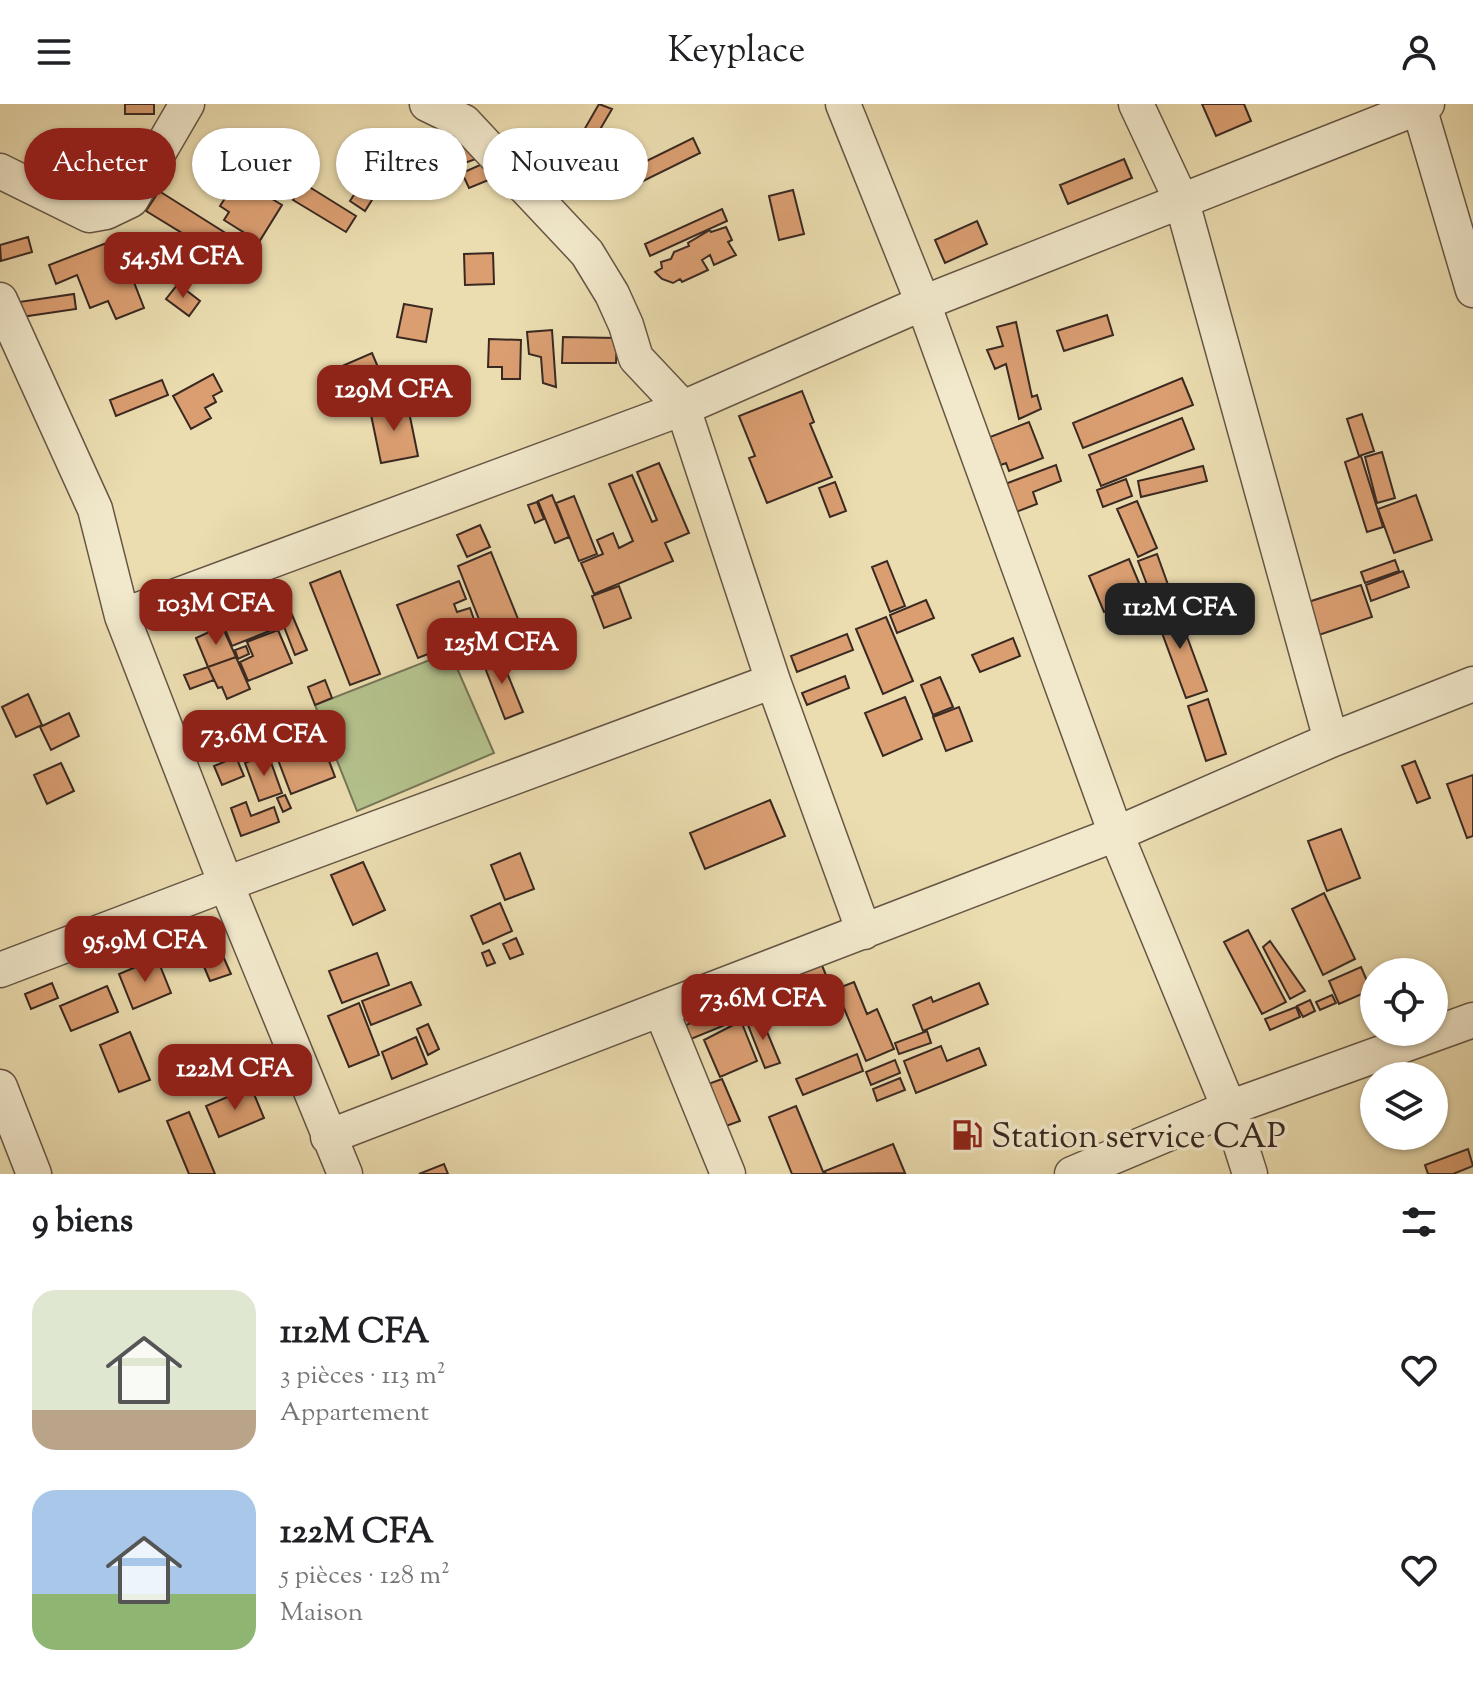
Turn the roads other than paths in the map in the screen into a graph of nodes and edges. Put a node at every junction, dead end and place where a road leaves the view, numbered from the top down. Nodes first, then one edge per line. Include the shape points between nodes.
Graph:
1 (187, 104) edge
2 (427, 104) edge
3 (843, 104) edge
4 (1136, 104) edge
5 (1423, 106) edge
6 (0, 171) edge
7 (1182, 202) junction
8 (1473, 290) edge
9 (0, 300) edge
10 (923, 303) junction
11 (683, 408) junction
12 (122, 616) junction
13 (773, 681) junction
14 (1473, 684) edge
15 (1331, 740) junction
16 (1116, 834) junction
17 (226, 884) junction
18 (864, 932) junction
19 (0, 970) edge
20 (661, 1010) junction
21 (1473, 1020) edge
22 (0, 1087) edge
23 (1229, 1108) junction
24 (328, 1137) junction
25 (34, 1174) edge
26 (345, 1174) edge
27 (728, 1174) edge
28 (1072, 1174) edge
29 (1250, 1174) edge

1 - 6 street via 131,200 106,212 89,215
2 - 11 street via 464,122 587,253 612,294 636,358
3 - 10 street
4 - 7 street
5 - 7 street
5 - 8 street
7 - 10 street
7 - 15 street
9 - 12 street via 95,509
10 - 11 street
10 - 16 street
11 - 12 street
11 - 13 street
12 - 17 street
13 - 17 street
13 - 18 street
14 - 15 street
15 - 16 street
16 - 18 street
16 - 23 street
17 - 19 street
17 - 24 street
18 - 20 street
20 - 24 street
20 - 27 street
21 - 23 street
22 - 25 street
23 - 28 street
23 - 29 street
24 - 26 street

